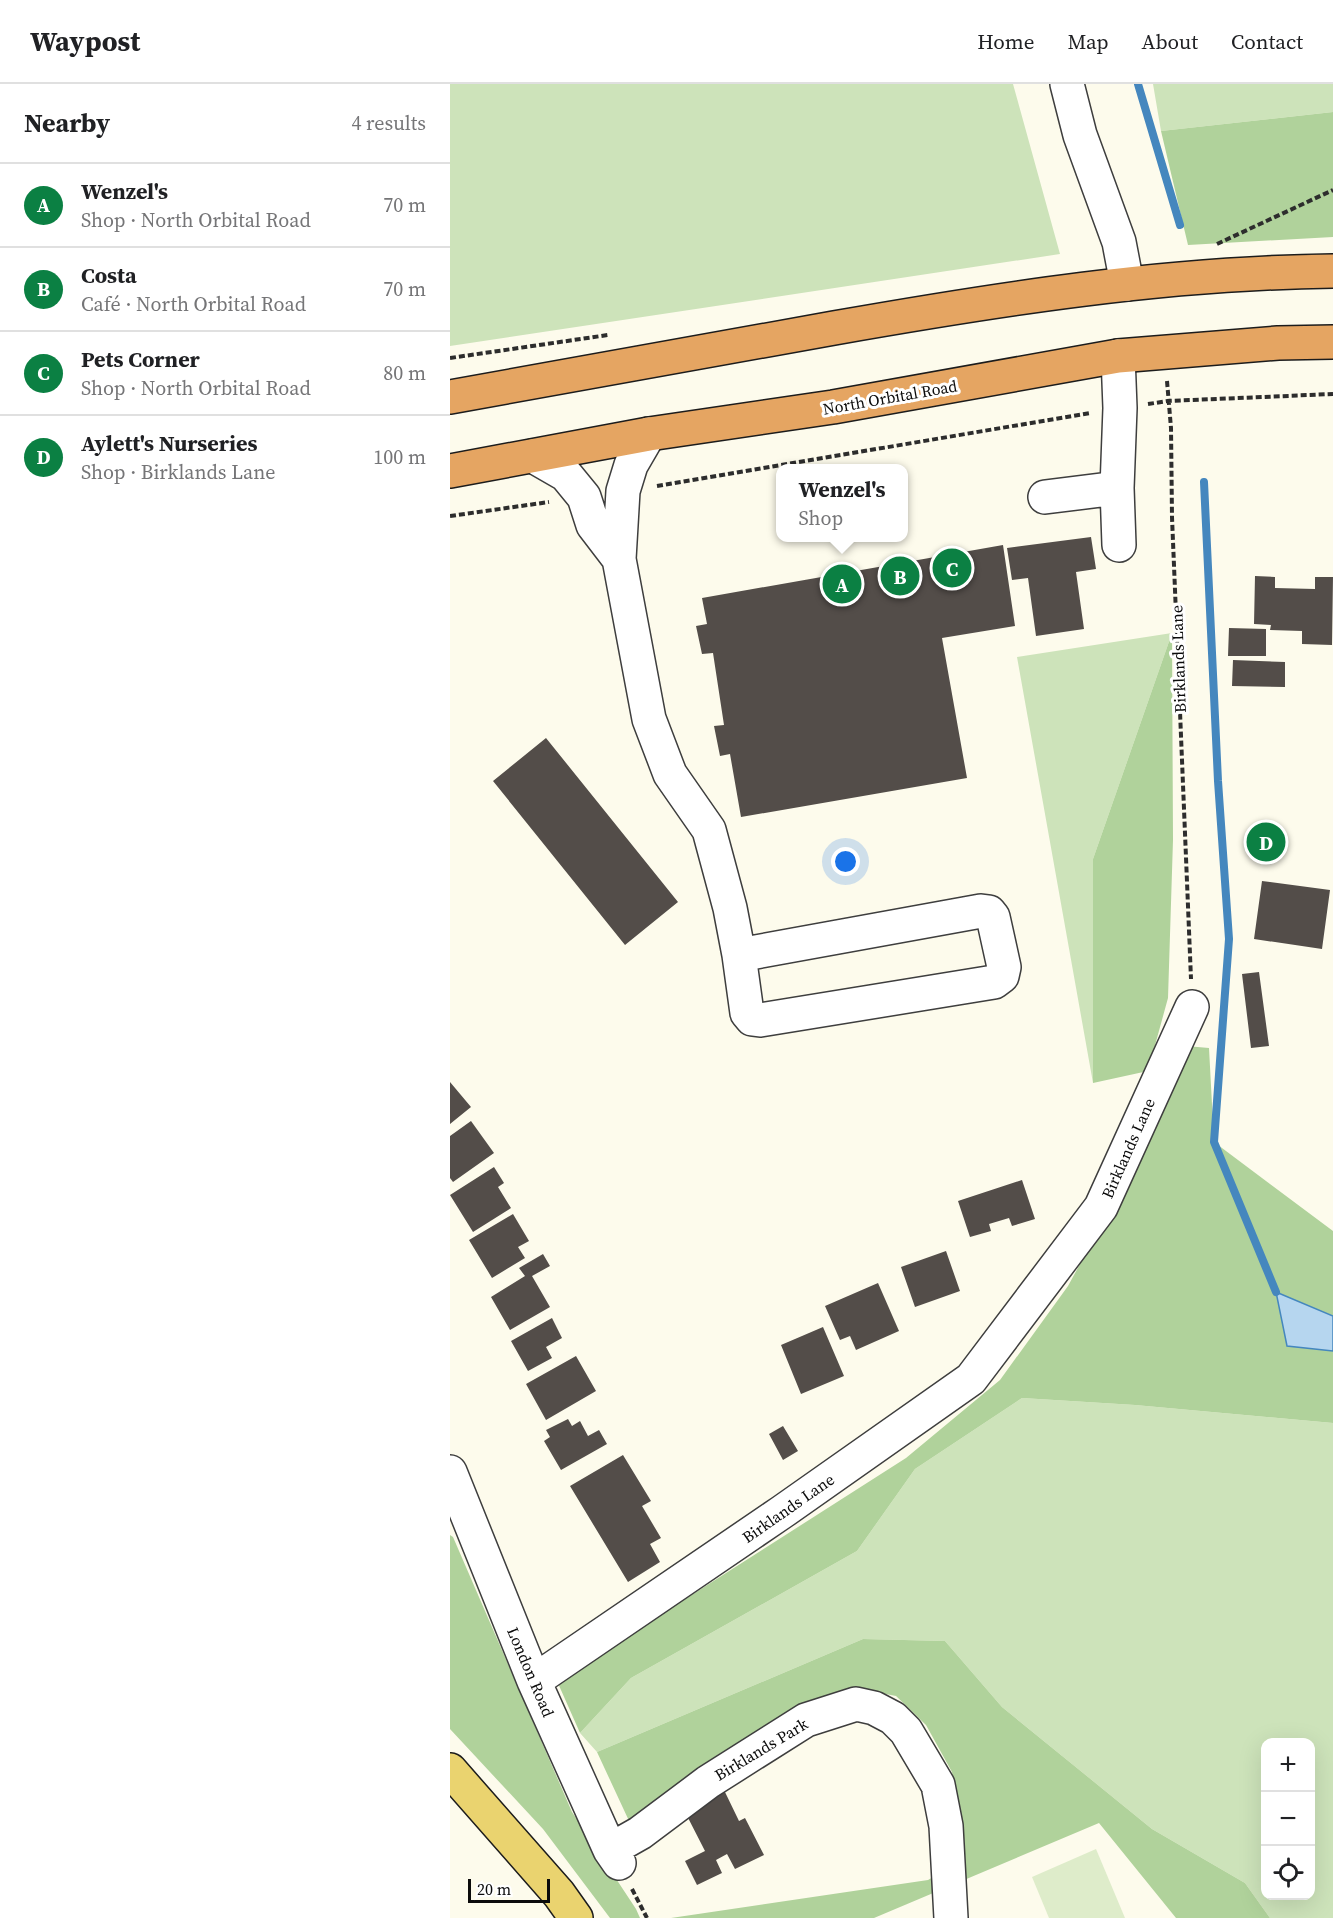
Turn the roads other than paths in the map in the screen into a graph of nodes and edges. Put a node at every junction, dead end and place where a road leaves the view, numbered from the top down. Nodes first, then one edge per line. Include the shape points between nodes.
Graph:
1 (1067, 84) edge
2 (1333, 271) edge
3 (1127, 284) junction
4 (1333, 342) edge
5 (1118, 356) junction
6 (450, 397) edge
7 (649, 434) junction
8 (533, 456) junction
9 (450, 471) edge
10 (1117, 488) junction
11 (1045, 497) dead end
12 (1119, 545) dead end
13 (619, 559) junction
14 (739, 955) junction
15 (1192, 1007) road end
16 (451, 1476) edge
17 (534, 1681) junction
18 (450, 1770) edge
19 (614, 1856) joint
20 (576, 1918) edge
21 (951, 1918) edge

1 - 3 street via 1080,135 1119,242
2 - 3 highway
3 - 6 highway via 978,303
4 - 5 highway, North Orbital Road
5 - 7 highway, North Orbital Road via 833,407
5 - 10 street
7 - 8 highway, North Orbital Road
7 - 13 street via 631,465 623,491
8 - 9 highway, North Orbital Road
8 - 13 street via 566,475 584,497 593,525
10 - 11 street
10 - 12 street
13 - 14 street via 649,719 670,774 709,830
14 - 14 street via 747,1013 760,1020 994,982 1002,976 1004,967 993,917 981,910
15 - 17 street, Birklands Lane via 1101,1207 971,1379
16 - 17 street, London Road
17 - 19 street, London Road
18 - 20 main road via 560,1894
19 - 21 street, Birklands Park via 708,1782 806,1720 855,1704 892,1718 906,1731 938,1785 946,1826

